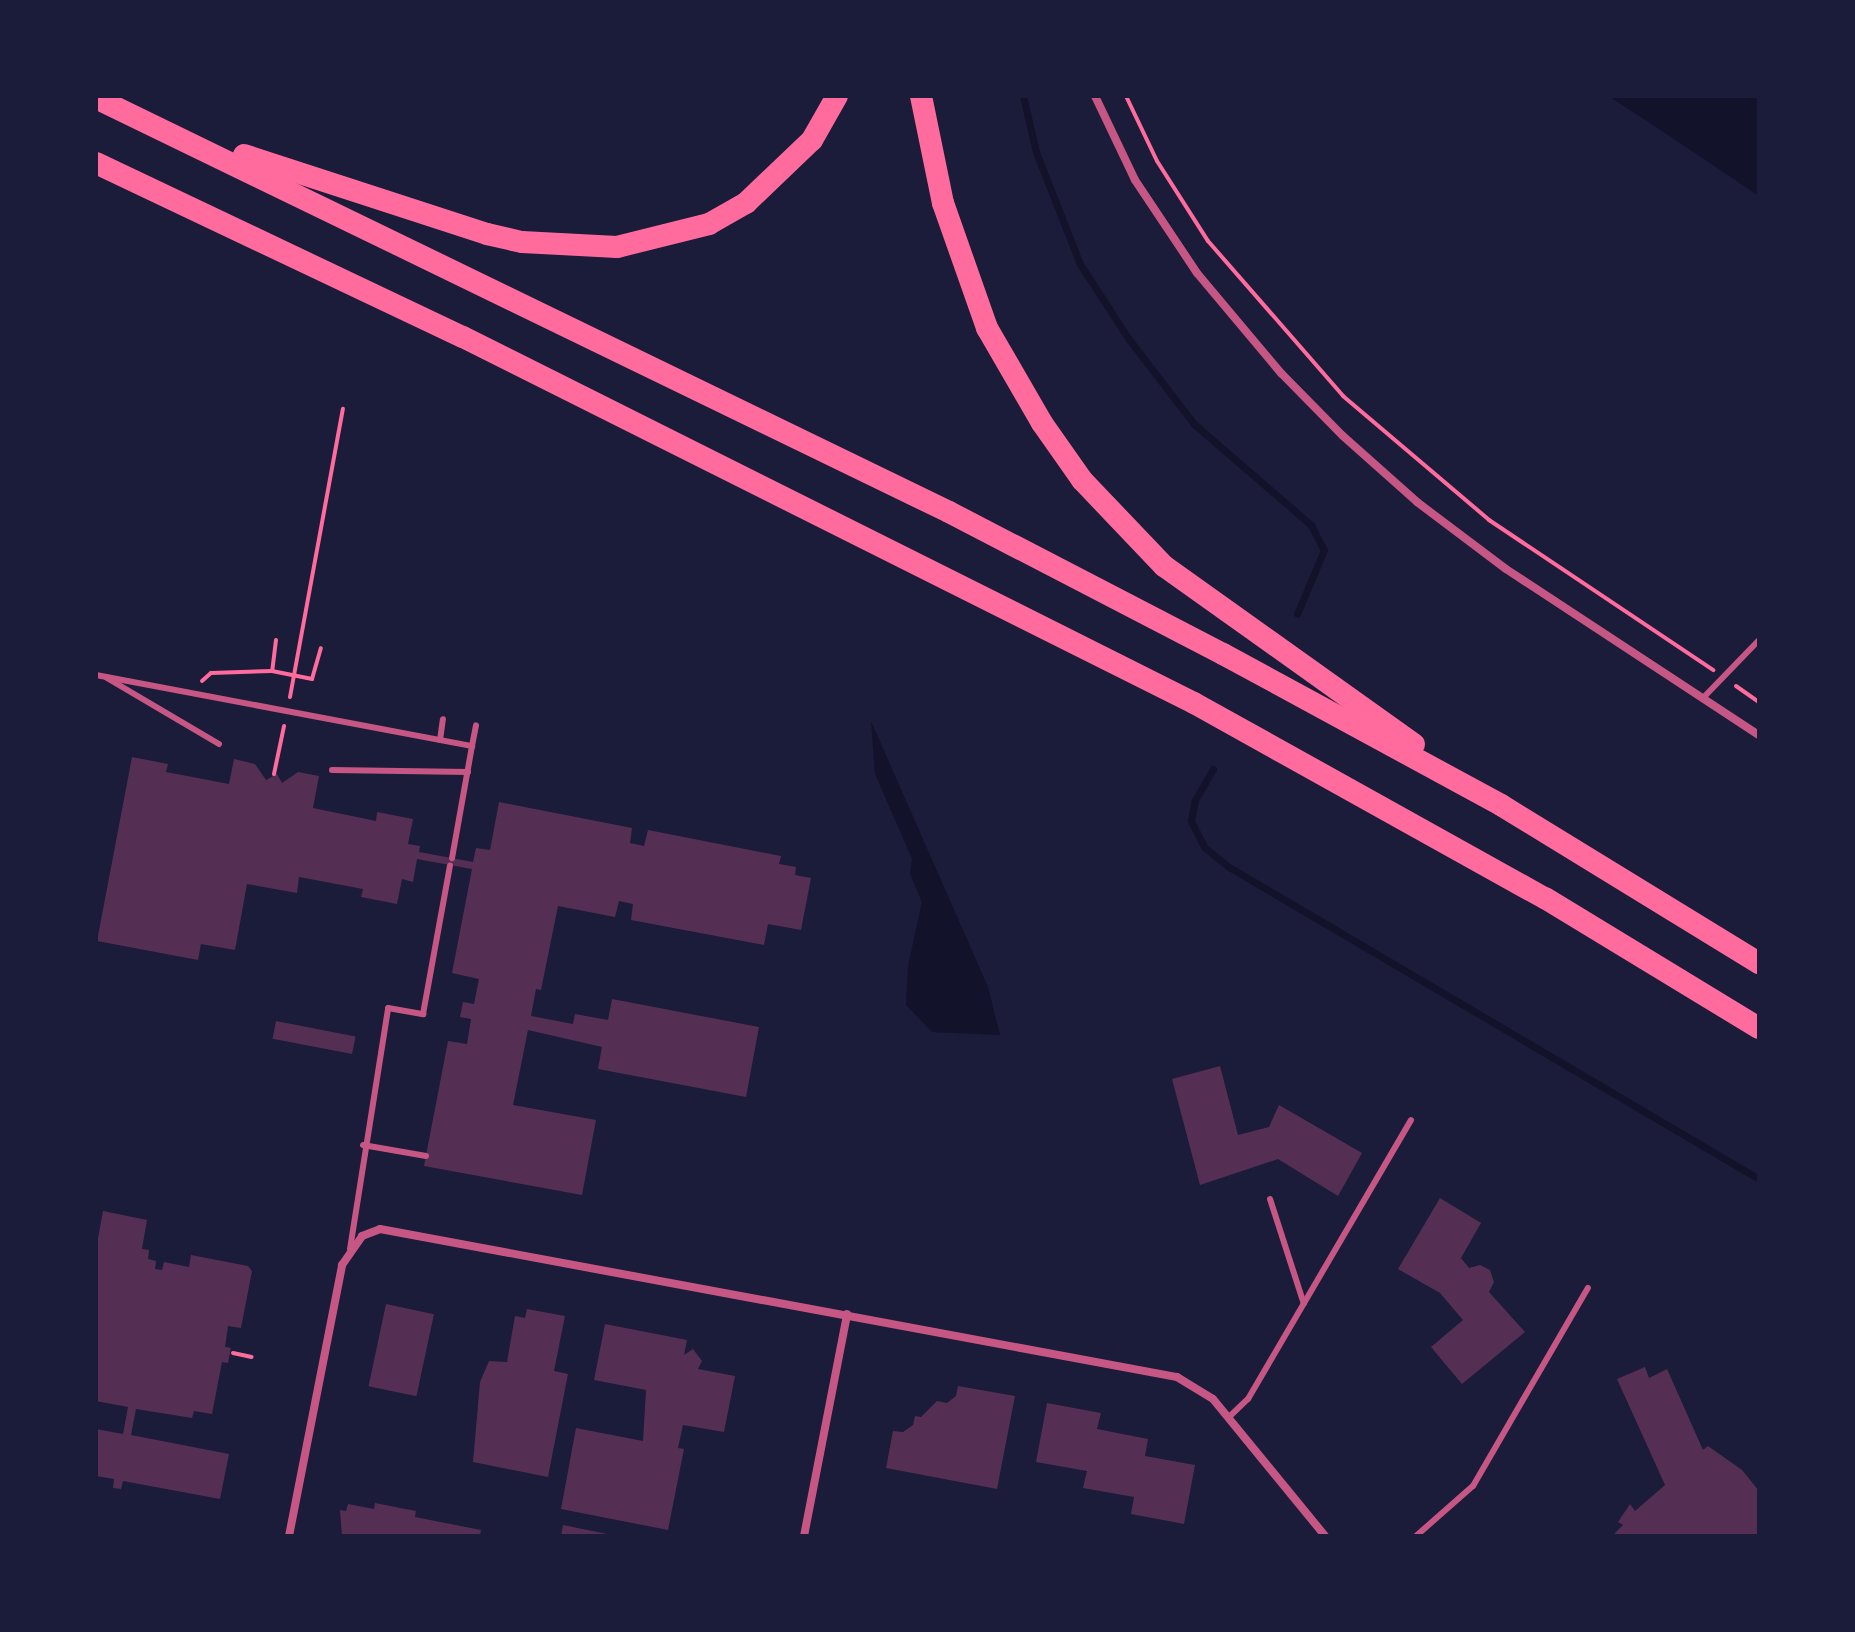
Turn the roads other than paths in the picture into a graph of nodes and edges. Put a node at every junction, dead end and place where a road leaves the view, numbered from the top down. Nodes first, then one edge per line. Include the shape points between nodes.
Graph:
1 (837, 96) edge
2 (921, 96) edge
3 (1095, 96) edge
4 (96, 98) edge
5 (164, 129) junction
6 (96, 163) edge
7 (1759, 640) edge
8 (100, 675) edge
9 (1703, 698) junction
10 (443, 719) dead end
11 (476, 725) dead end
12 (1759, 735) edge
13 (440, 740) junction
14 (219, 744) dead end
15 (472, 746) junction
16 (332, 770) dead end
17 (468, 772) junction
18 (1501, 805) junction
19 (1759, 963) edge
20 (1759, 1028) edge
21 (1411, 1120) dead end
22 (363, 1145) junction
23 (426, 1156) dead end
24 (1270, 1199) dead end
25 (350, 1249) junction
26 (1588, 1288) dead end
27 (1304, 1304) junction
28 (847, 1314) junction
29 (1228, 1418) junction
30 (289, 1536) edge
31 (804, 1536) edge
32 (1325, 1536) edge
33 (1416, 1536) edge

1 - 5 highway via 812,140 746,203 686,232 617,247 547,245 487,234
2 - 18 highway via 943,203 987,328 1082,480 1164,566
3 - 9 street via 1135,180 1197,273 1281,373 1343,436 1473,545
4 - 5 highway
5 - 18 highway via 949,512
6 - 20 highway via 463,337 1194,703 1545,898
7 - 9 lane
8 - 13 lane
8 - 14 lane
9 - 12 street
10 - 13 lane
11 - 15 lane
13 - 15 lane
15 - 17 lane
16 - 17 lane
17 - 22 lane via 423,1014 388,1008
18 - 19 highway
21 - 27 lane
22 - 23 lane
22 - 25 lane
24 - 27 lane
25 - 28 street via 380,1229 399,1229
25 - 30 street via 342,1265
26 - 33 lane via 1473,1486
27 - 29 lane via 1248,1399
28 - 29 street via 1177,1377 1195,1384
28 - 31 street
29 - 32 street

